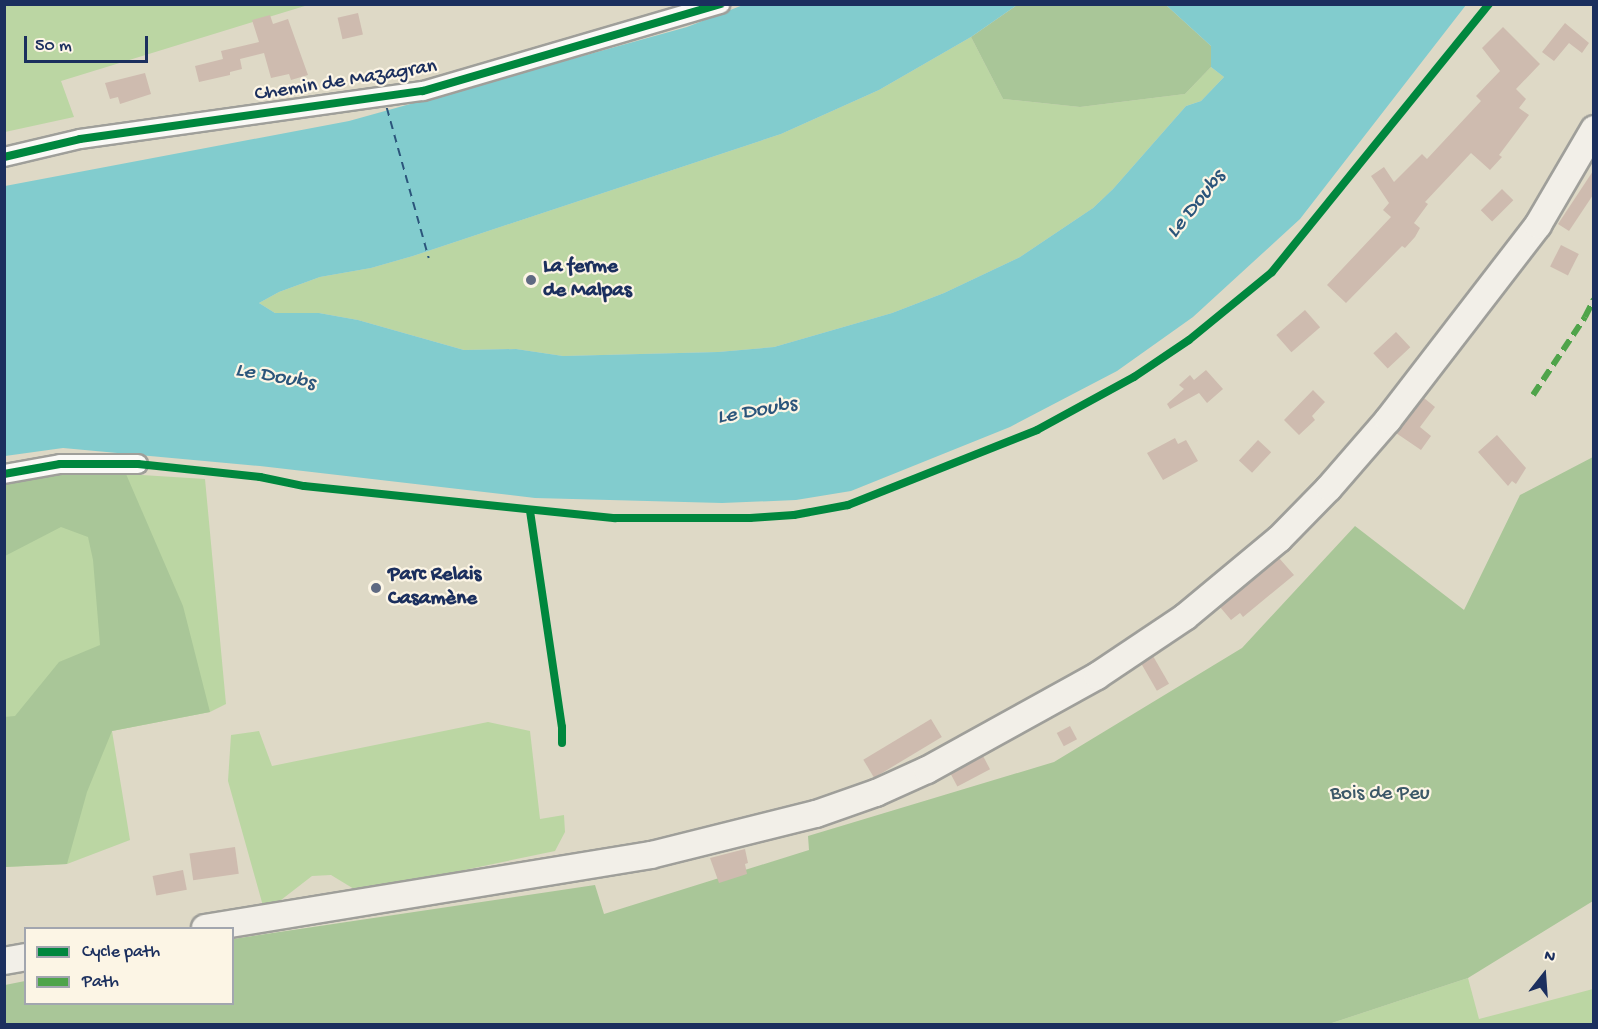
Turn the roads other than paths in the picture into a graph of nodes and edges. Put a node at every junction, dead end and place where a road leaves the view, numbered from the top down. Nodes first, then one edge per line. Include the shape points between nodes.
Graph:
1 (721, 4) edge
2 (1593, 129) edge
3 (4, 157) edge
4 (138, 464) dead end
5 (4, 474) edge
6 (209, 927) edge
7 (24, 957) edge
8 (4, 961) edge

1 - 3 street, Chemin de Mazagran via 423,91 80,139
2 - 6 main road via 1538,225 1388,420 1329,488 1279,539 1185,617 1097,676 927,770 816,814 651,855 297,907
4 - 5 street via 60,464
7 - 8 main road

